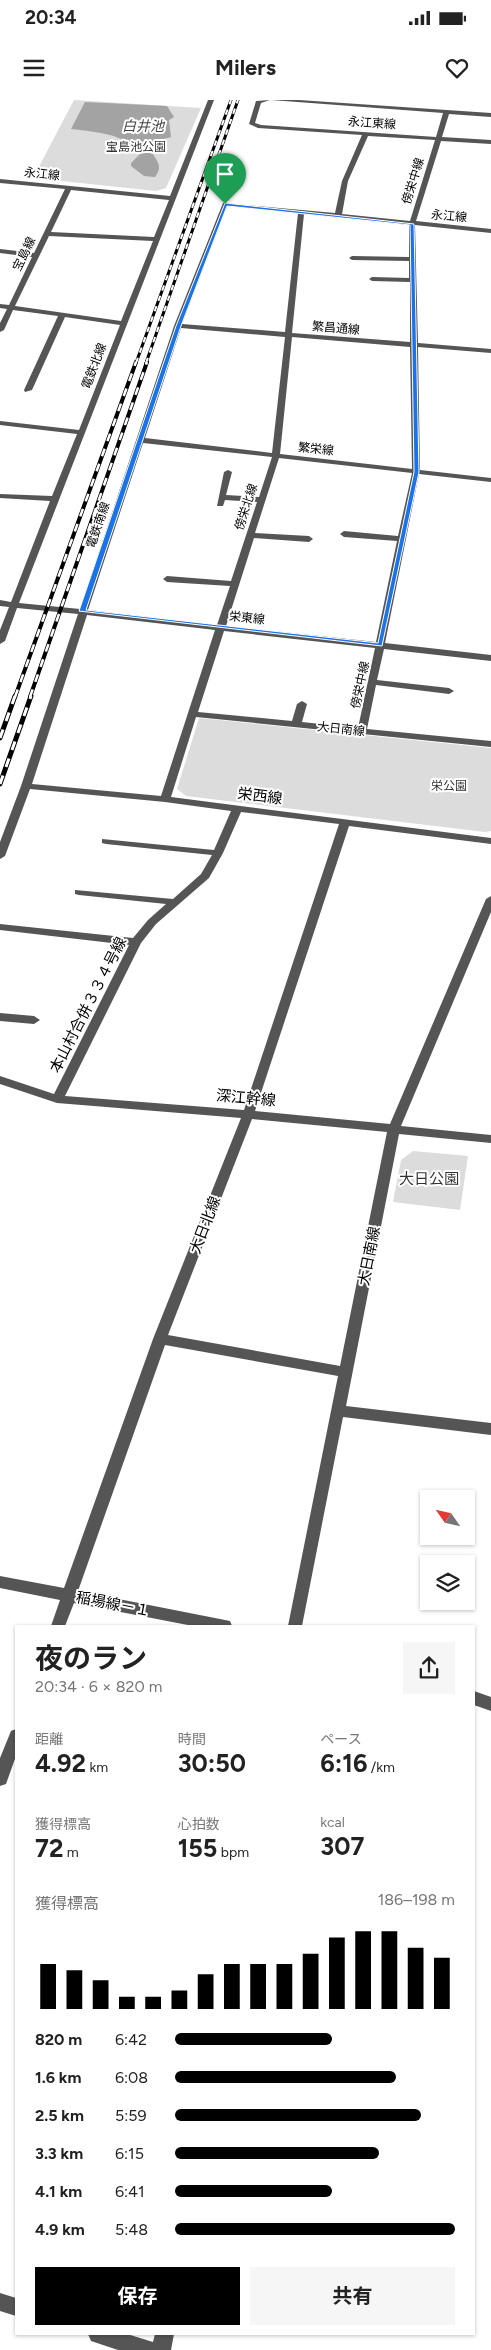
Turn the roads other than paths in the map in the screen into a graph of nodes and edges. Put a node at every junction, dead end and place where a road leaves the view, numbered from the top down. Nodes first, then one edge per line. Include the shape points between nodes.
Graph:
1 (211, 100) edge
2 (267, 100) edge
3 (274, 100) edge
4 (446, 113) junction
5 (491, 115) edge
6 (366, 134) junction
7 (438, 139) junction
8 (491, 142) edge
9 (0, 180) edge
10 (69, 188) junction
11 (171, 198) junction
12 (225, 204) joint
13 (301, 212) junction
14 (338, 216) junction
15 (412, 224) junction
16 (491, 231) edge
17 (46, 234) junction
18 (157, 239) junction
19 (0, 251) edge
20 (35, 255) junction
21 (352, 258) dead end
22 (413, 259) junction
23 (372, 279) dead end
24 (414, 280) junction
25 (0, 306) edge
26 (10, 307) junction
27 (63, 314) junction
28 (123, 323) junction
29 (178, 326) junction
30 (0, 330) edge
31 (287, 335) junction
32 (414, 345) junction
33 (491, 351) edge
34 (28, 390) dead end
35 (0, 423) edge
36 (80, 432) junction
37 (140, 440) junction
38 (276, 456) junction
39 (228, 472) dead end
40 (416, 472) junction
41 (491, 480) edge
42 (0, 496) edge
43 (56, 499) junction
44 (262, 500) junction
45 (344, 534) dead end
46 (250, 535) junction
47 (402, 538) junction
48 (309, 540) dead end
49 (167, 579) dead end
50 (234, 584) junction
51 (0, 602) edge
52 (13, 604) junction
53 (82, 611) junction
54 (220, 628) junction
55 (0, 641) edge
56 (380, 645) junction
57 (491, 658) edge
58 (372, 682) junction
59 (449, 691) dead end
60 (302, 704) dead end
61 (191, 714) junction
62 (296, 725) junction
63 (362, 731) junction
64 (491, 744) edge
65 (26, 786) junction
66 (165, 799) junction
67 (237, 809) junction
68 (345, 822) junction
69 (106, 841) dead end
70 (491, 841) edge
71 (218, 853) junction
72 (0, 856) edge
73 (79, 892) dead end
74 (491, 899) edge
75 (174, 902) junction
76 (0, 927) edge
77 (136, 942) junction
78 (0, 1017) edge
79 (34, 1020) dead end
80 (0, 1080) edge
81 (57, 1100) junction
82 (248, 1114) junction
83 (394, 1129) junction
84 (491, 1139) edge
85 (160, 1339) junction
86 (345, 1372) junction
87 (340, 1411) junction
88 (491, 1429) edge
89 (0, 1582) edge
90 (70, 1596) junction
91 (58, 1625) edge
92 (220, 1625) edge
93 (295, 1625) edge
94 (475, 1698) edge
95 (491, 1704) edge
96 (15, 1739) edge
97 (0, 1779) edge
98 (0, 2302) edge
99 (15, 2307) edge
100 (101, 2335) edge
101 (164, 2335) edge
102 (148, 2350) edge
103 (161, 2350) edge

1 - 11 street, 電鉄北線
2 - 6 street, 永江東線 via 258,102 252,124
3 - 4 street
4 - 5 street
4 - 7 street, 傍栄中線
6 - 7 street, 永江東線
6 - 14 street via 345,181
7 - 8 street, 永江東線
7 - 15 street, 傍栄中線
9 - 10 street, 永江線
10 - 11 street, 永江線
10 - 17 street, 宝島線
11 - 18 street, 電鉄北線
12 - 13 street, 永江線
12 - 29 street, 電鉄南線
13 - 14 street, 永江線
13 - 31 street, 傍栄北線
14 - 15 street, 永江線
15 - 16 street, 永江線
15 - 22 street, 傍栄中線
17 - 18 street
17 - 20 street, 宝島線
18 - 28 street, 電鉄北線
19 - 20 street
20 - 26 street, 宝島線
21 - 22 street
22 - 24 street, 傍栄中線
23 - 24 street
24 - 32 street, 傍栄中線
25 - 26 street
26 - 27 street
26 - 30 street, 宝島線
27 - 28 street
27 - 34 street
28 - 36 street, 電鉄北線
29 - 31 street, 繁昌通線
29 - 37 street, 電鉄南線
31 - 32 street, 繁昌通線
31 - 38 street, 傍栄北線
32 - 33 street, 繁昌通線
32 - 40 street, 傍栄中線
35 - 36 street
36 - 43 street, 電鉄北線
37 - 38 street, 繁栄線
37 - 53 street, 電鉄南線
38 - 40 street, 繁栄線
38 - 44 street, 傍栄北線
39 - 44 street via 221,500
40 - 41 street, 繁栄線
40 - 47 street, 傍栄中線
42 - 43 street
43 - 52 street, 電鉄北線
44 - 46 street, 傍栄北線
45 - 47 street
46 - 48 street
46 - 50 street, 傍栄北線
47 - 56 street, 傍栄中線
49 - 50 street
50 - 54 street, 傍栄北線
51 - 52 street, 栄東線
52 - 53 street, 栄東線
52 - 55 street, 電鉄北線
53 - 54 street, 栄東線
53 - 65 street, 電鉄南線
54 - 56 street, 栄東線
54 - 61 street, 傍栄北線
56 - 57 street, 栄東線
56 - 58 street, 傍栄中線
58 - 59 street
58 - 63 street, 傍栄中線
60 - 62 street
61 - 62 street, 大日南線
61 - 66 street, 傍栄北線
62 - 63 street, 大日南線
63 - 64 street, 大日南線
65 - 66 street, 栄西線
65 - 72 street, 電鉄南線
66 - 67 street, 栄西線
67 - 68 street, 栄西線
67 - 71 street, 本山村合併３３４号線
68 - 70 street, 栄西線
68 - 82 street, 大日北線
69 - 71 street
71 - 75 street, 本山村合併３３４号線 via 205,876
73 - 75 street
74 - 83 street, 大日南線
75 - 77 street, 本山村合併３３４号線
76 - 77 street
77 - 81 street, 本山村合併３３４号線
78 - 79 street
80 - 81 street, 深江幹線
81 - 82 street, 深江幹線
82 - 83 street, 深江幹線
82 - 85 street, 大日北線
83 - 84 street, 深江幹線
83 - 86 street, 大日南線
85 - 86 street
85 - 90 street, 大日北線
86 - 87 street, 大日南線
87 - 88 street
87 - 93 street, 大日南線
89 - 90 street, 稲場線－１
90 - 91 street, 大日北線
90 - 92 street, 稲場線－１
94 - 95 street
96 - 97 street
98 - 99 street
100 - 102 street
101 - 103 street

